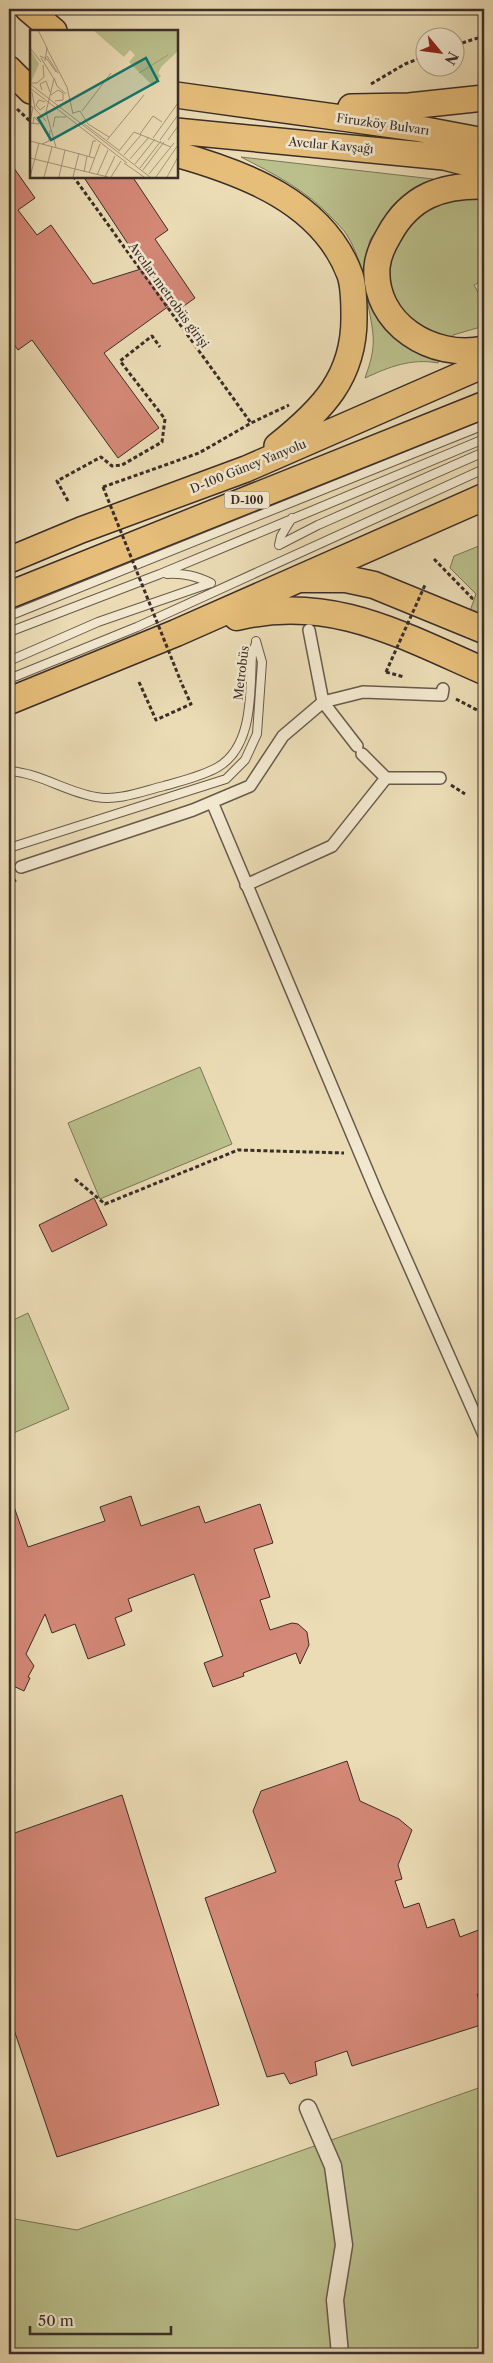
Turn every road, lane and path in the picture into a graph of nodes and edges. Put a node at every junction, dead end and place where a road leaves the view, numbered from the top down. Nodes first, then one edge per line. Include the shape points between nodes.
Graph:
1 (28, 9) edge
2 (53, 30) edge
3 (484, 36) edge
4 (466, 42) edge
5 (416, 61) edge
6 (9, 69) edge
7 (30, 80) edge
8 (178, 94) edge
9 (484, 98) edge
10 (23, 99) edge
11 (346, 106) junction
12 (282, 110) junction
13 (30, 119) edge
14 (178, 131) edge
15 (484, 141) edge
16 (178, 155) edge
17 (484, 167) edge
18 (75, 178) edge
19 (484, 186) edge
20 (160, 347) dead end
21 (484, 349) edge
22 (484, 365) edge
23 (296, 402) dead end
24 (484, 405) edge
25 (251, 423) junction
26 (484, 425) edge
27 (484, 439) edge
28 (484, 452) edge
29 (246, 469) junction
30 (484, 469) edge
31 (484, 497) edge
32 (68, 500) dead end
33 (292, 518) junction
34 (434, 559) dead end
35 (9, 560) edge
36 (160, 574) junction
37 (296, 579) junction
38 (425, 585) dead end
39 (9, 594) edge
40 (470, 603) dead end
41 (9, 616) edge
42 (309, 630) dead end
43 (484, 630) edge
44 (9, 632) edge
45 (176, 633) junction
46 (9, 661) edge
47 (484, 671) edge
48 (386, 672) dead end
49 (9, 679) edge
50 (139, 682) dead end
51 (443, 688) joint
52 (9, 701) edge
53 (323, 702) junction
54 (478, 710) dead end
55 (9, 771) edge
56 (386, 778) junction
57 (440, 778) dead end
58 (14, 802) dead end
59 (212, 802) junction
60 (9, 804) edge
61 (9, 848) edge
62 (21, 867) dead end
63 (246, 885) junction
64 (360, 1153) junction
65 (75, 1179) dead end
66 (484, 1435) edge
67 (308, 2108) dead end
68 (340, 2354) edge

1 - 2 main road
3 - 4 path
5 - 11 path via 375,81
6 - 7 main road
6 - 10 main road
8 - 12 main road
9 - 11 main road via 409,106
10 - 13 path
11 - 12 main road
12 - 15 main road, Firuzköy Bulvarı
14 - 17 main road, Avcılar Kavşağı via 444,157
16 - 29 main road via 246,177 293,204 324,231 350,276 354,327 352,352 343,375 318,410
18 - 25 path, Avcılar metrobüs girişi
19 - 21 main road via 463,186 436,192 407,208 392,228 377,267 385,306 394,321 411,336 458,353
20 - 32 path via 152,336 120,361 165,419 162,442 122,465 112,466 101,458 57,481
22 - 29 main road, D-100 Güney Yanyolu
23 - 25 path
24 - 39 highway, D-100
25 - 50 path, bridge via 199,452 103,487 190,704 156,720
26 - 41 lane
27 - 33 lane
28 - 33 lane via 279,545
29 - 35 main road, D-100 Güney Yanyolu
30 - 49 lane via 137,628
31 - 37 highway
33 - 36 lane
34 - 40 path via 472,598
36 - 44 lane
36 - 46 lane via 182,573 211,583 98,622
37 - 43 highway via 346,579 374,585
37 - 45 highway
38 - 48 path, bridge
42 - 53 street
45 - 47 highway via 274,610 328,612 370,623
45 - 52 highway
51 - 53 street via 442,695 363,692
51 - 54 path
53 - 56 street via 359,750
53 - 59 street via 283,736 250,786
55 - 61 lane, Metrobüs via 25,772 97,797 124,797 218,767 234,754 244,731 256,641 262,662 257,734 246,760 226,779
56 - 57 street
56 - 63 street via 332,846
58 - 60 path
59 - 62 street
59 - 63 street
63 - 64 street
64 - 65 path via 238,1150 105,1204
64 - 66 street
67 - 68 street via 333,2166 344,2244 335,2300

